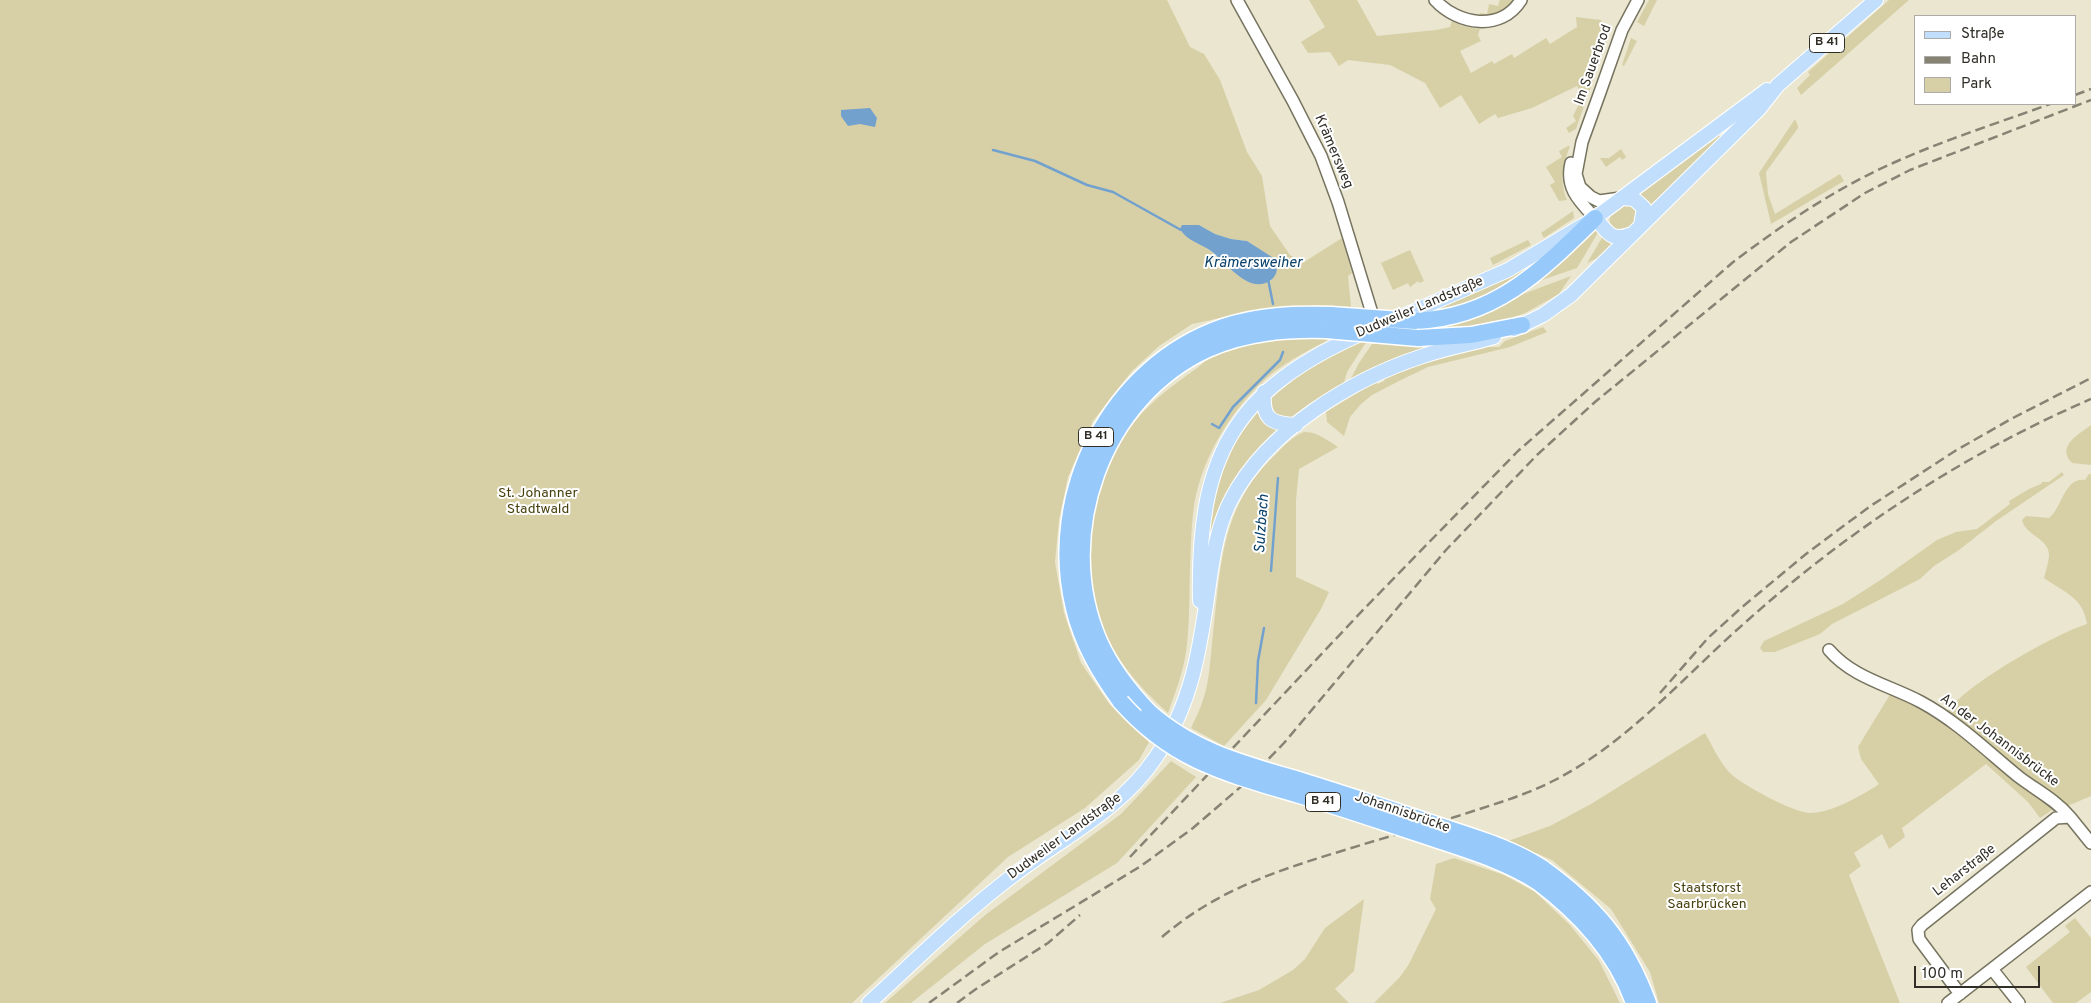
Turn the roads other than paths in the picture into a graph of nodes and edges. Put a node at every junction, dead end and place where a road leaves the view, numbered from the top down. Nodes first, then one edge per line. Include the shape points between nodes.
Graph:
1 (1237, 0) edge
2 (1435, 0) edge
3 (1521, 0) edge
4 (1638, 0) edge
5 (1876, 0) edge
6 (1778, 84) junction
7 (1582, 142) junction
8 (1622, 198) junction
9 (1595, 218) junction
10 (1636, 230) junction
11 (1329, 322) junction
12 (1522, 325) junction
13 (1376, 327) junction
14 (1264, 392) junction
15 (1296, 424) junction
16 (1202, 622) junction
17 (1829, 650) dead end
18 (2070, 817) junction
19 (2091, 843) edge
20 (1540, 876) junction
21 (2091, 892) edge
22 (1992, 969) junction
23 (1960, 994) junction
24 (869, 1003) edge
25 (1634, 1003) edge
26 (1648, 1003) edge
27 (1948, 1003) edge
28 (2019, 1003) edge

1 - 13 street, Krämersweg via 1321,156
2 - 3 street via 1457,16 1483,22 1511,12
4 - 7 street, Im Sauerbrod via 1622,30
5 - 6 main road, Dudweiler Landstraße / B 41
6 - 8 main road, Dudweiler Landstraße / B 41
6 - 10 main road, Dudweiler Landstraße / B 41 via 1759,109
7 - 8 street, Im Sauerbrod via 1576,174 1580,187 1600,201
7 - 9 street, Im Sauerbrod via 1575,152 1569,178 1576,196
8 - 9 main road, Dudweiler Landstraße
8 - 10 main road via 1634,198 1644,208
9 - 10 main road via 1615,238
9 - 11 highway, B 41, bridge via 1531,278 1488,304 1440,319
9 - 13 main road, Dudweiler Landstraße via 1508,270
10 - 12 main road, Dudweiler Landstraße via 1571,295
11 - 12 highway, B 41, bridge via 1418,338 1471,335
11 - 20 highway, Johannisbrücke / B 41, bridge via 1236,339 1208,349 1187,360 1149,390 1119,425 1092,485 1084,522 1083,580 1099,640 1128,688 1156,717 1192,743 1218,755 1476,838 1506,850
11 - 20 highway, Johannisbrücke / B 41, bridge via 1283,314 1221,328 1158,363 1119,401 1083,465 1068,522 1067,567 1082,632 1101,673 1121,702 1186,755 1212,768 1330,804
12 - 15 main road, Dudweiler Landstraße via 1503,335 1425,355 1384,371 1334,397
13 - 14 main road, Dudweiler Landstraße via 1285,374
14 - 15 main road via 1263,405 1267,417 1277,423
14 - 16 main road, Dudweiler Landstraße via 1236,426 1210,485 1201,546
15 - 16 main road, Dudweiler Landstraße via 1262,456 1232,498 1219,530 1208,604
16 - 24 main road, Dudweiler Landstraße via 1194,676 1180,716 1142,776 1111,807 1009,878
17 - 18 street, An der Johannisbrücke via 1850,670 1938,712 2061,806
18 - 19 street
18 - 23 street, Leharstraße via 2056,818 1918,930 1918,939
20 - 25 highway, B 41 via 1596,936 1613,959
20 - 26 highway, B 41 via 1588,905 1607,926 1625,952
21 - 22 street
22 - 23 street
22 - 28 street
23 - 27 street

